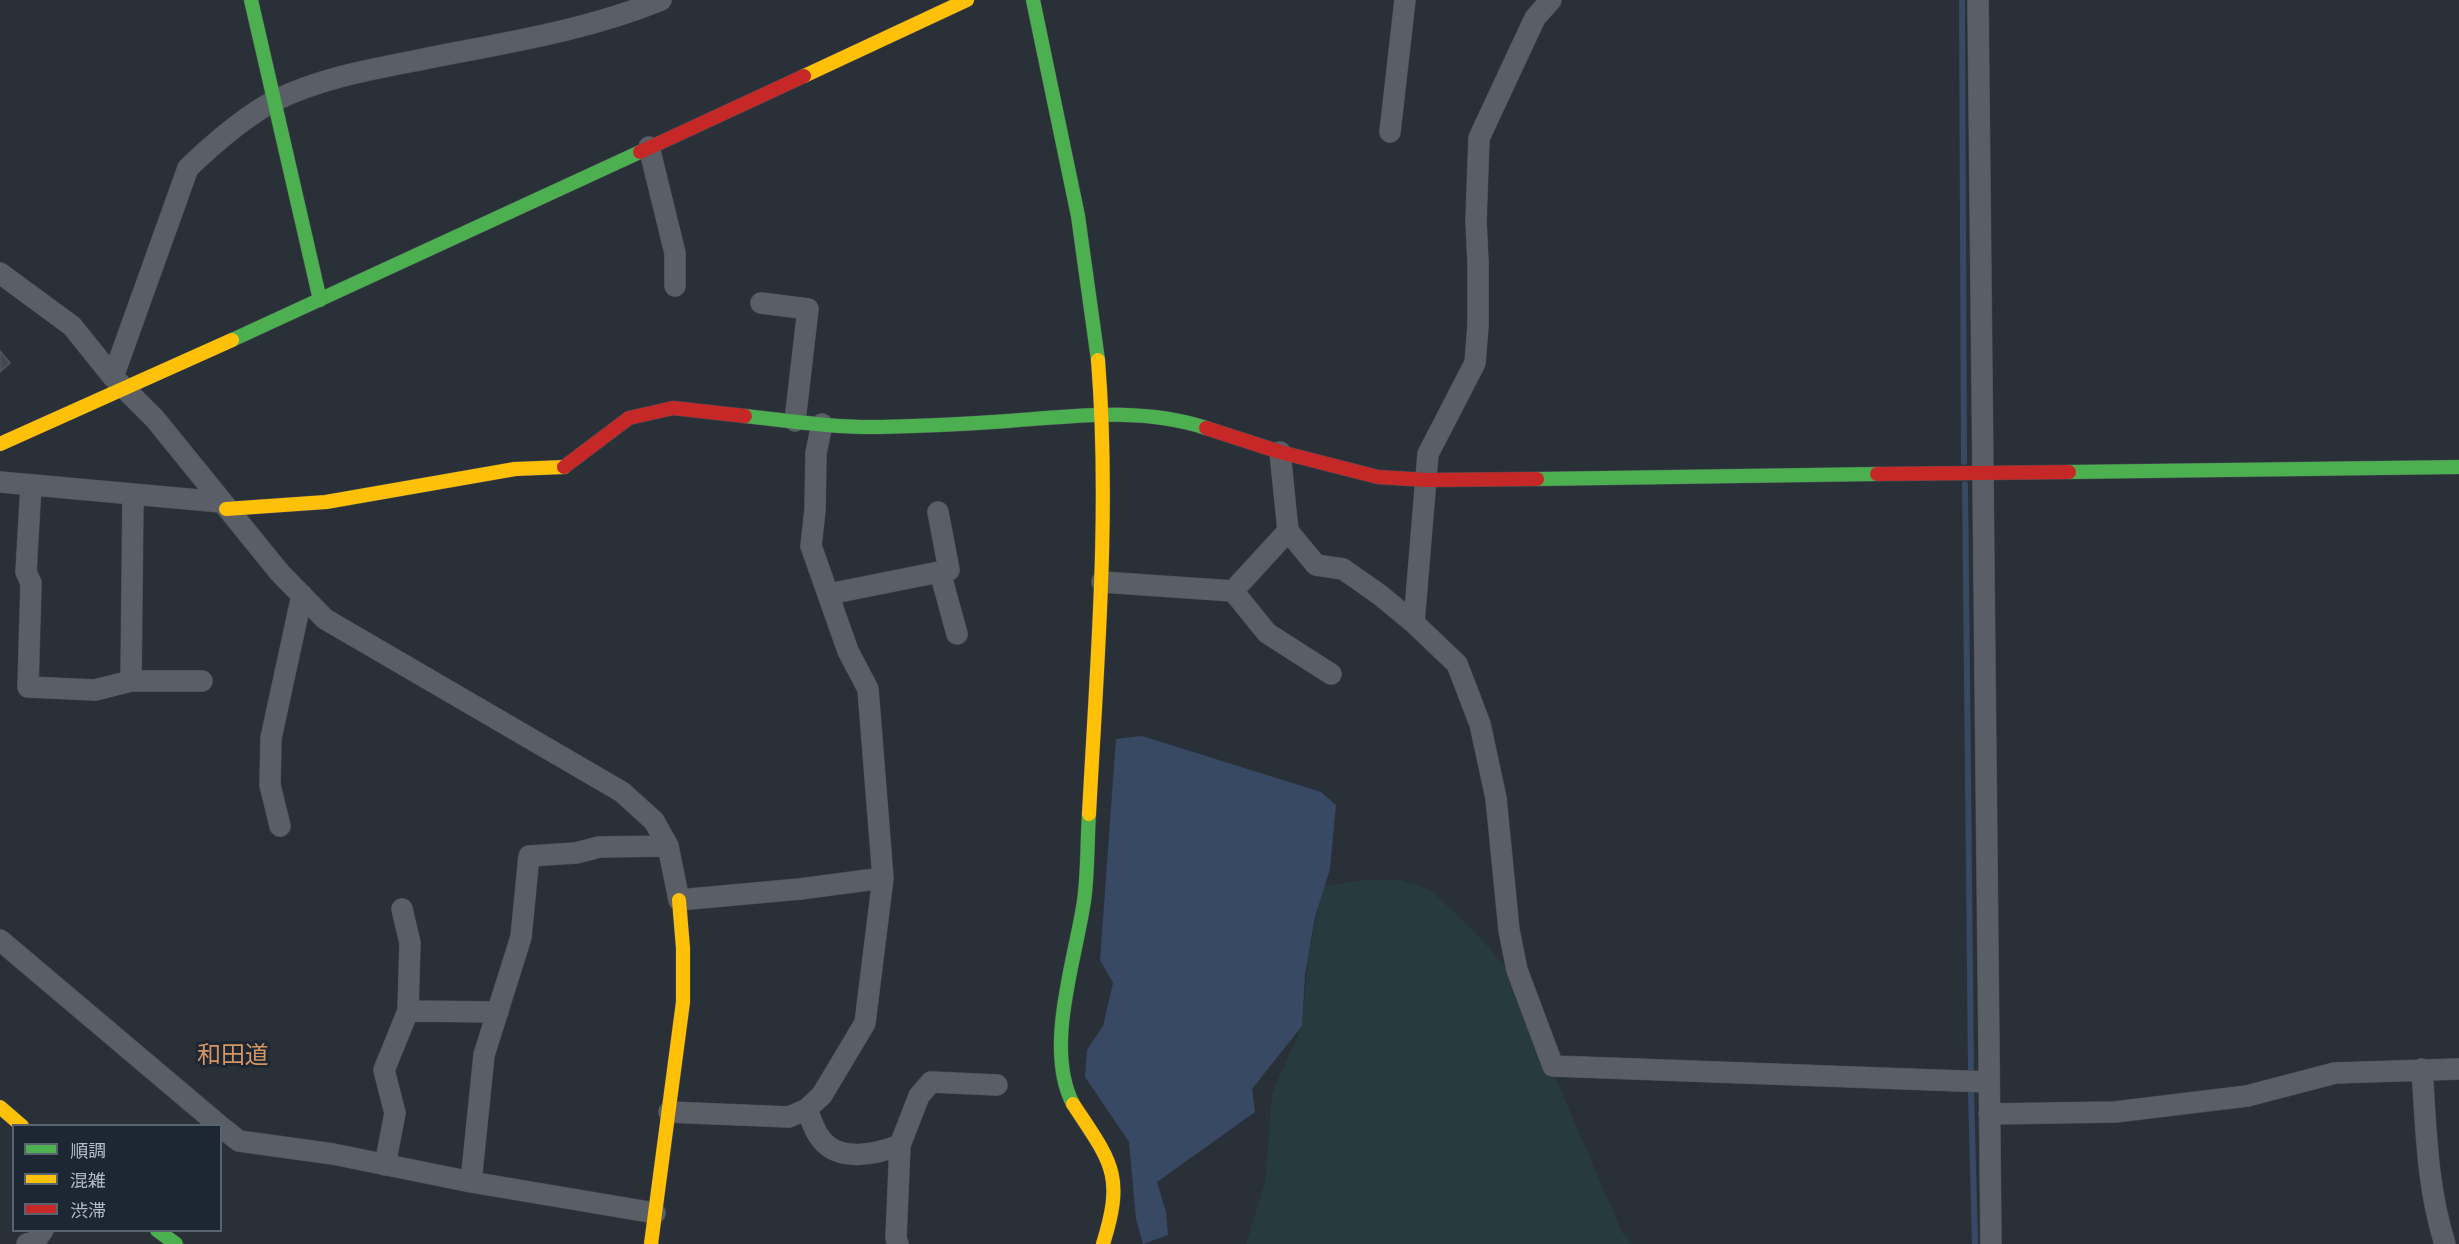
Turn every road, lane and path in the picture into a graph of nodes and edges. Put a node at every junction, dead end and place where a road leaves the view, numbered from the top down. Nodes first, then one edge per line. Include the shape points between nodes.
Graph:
1 (251, 0) edge
2 (661, 0) edge
3 (967, 0) edge
4 (1033, 0) edge
5 (1405, 0) edge
6 (1551, 0) edge
7 (1978, 0) edge
8 (274, 102) junction
9 (1390, 132) dead end
10 (649, 147) junction
11 (0, 273) edge
12 (675, 286) dead end
13 (320, 300) junction
14 (761, 303) dead end
15 (119, 382) junction
16 (1102, 413) junction
17 (795, 421) junction
18 (822, 424) junction
19 (0, 444) edge
20 (1280, 452) junction
21 (2459, 467) edge
22 (1984, 472) junction
23 (1427, 480) junction
24 (0, 482) edge
25 (31, 485) junction
26 (133, 495) junction
27 (223, 505) junction
28 (938, 512) dead end
29 (1288, 531) junction
30 (940, 572) junction
31 (1102, 582) junction
32 (1233, 591) junction
33 (829, 594) junction
34 (302, 595) junction
35 (1414, 623) junction
36 (957, 634) dead end
37 (1332, 674) dead end
38 (131, 681) junction
39 (202, 681) dead end
40 (280, 826) dead end
41 (668, 846) junction
42 (883, 878) junction
43 (679, 900) junction
44 (402, 909) dead end
45 (0, 940) edge
46 (408, 1011) junction
47 (498, 1012) junction
48 (2422, 1069) junction
49 (2459, 1069) edge
50 (1989, 1082) junction
51 (997, 1085) dead end
52 (0, 1107) edge
53 (807, 1109) junction
54 (669, 1112) junction
55 (1989, 1113) junction
56 (21, 1124) edge
57 (218, 1124) edge
58 (222, 1128) edge
59 (900, 1145) junction
60 (385, 1164) junction
61 (471, 1182) junction
62 (655, 1213) junction
63 (42, 1232) edge
64 (161, 1232) edge
65 (27, 1244) edge
66 (176, 1244) edge
67 (651, 1244) edge
68 (898, 1244) edge
69 (1103, 1244) edge
70 (1991, 1244) edge
71 (2445, 1244) edge

1 - 8 street
2 - 8 street via 559,31 344,75
3 - 10 street
4 - 16 street via 1078,216
5 - 9 street
6 - 23 street via 1535,18 1479,138 1475,363 1428,454
7 - 22 street
8 - 13 street
8 - 15 street via 213,144 188,168
10 - 12 street via 675,254
10 - 13 street
11 - 15 street via 72,326
13 - 15 street
14 - 17 street via 808,309
15 - 19 street
15 - 27 street via 155,419
16 - 18 street via 878,427
16 - 20 street via 1185,421
16 - 31 street
17 - 18 street
17 - 27 street via 673,408 628,418 566,468 515,468 326,502
18 - 33 street via 816,453 811,546
20 - 23 street via 1378,477
20 - 29 street
21 - 22 street
22 - 23 street
22 - 50 street
23 - 35 street
24 - 25 street
25 - 26 street
25 - 38 street via 26,572 31,583 28,687 95,690
26 - 27 street
26 - 38 street
27 - 34 street
28 - 30 street via 949,570
29 - 32 street
29 - 35 street via 1316,565 1343,569
30 - 33 street
30 - 36 street
31 - 32 street
31 - 69 street via 1084,899 1060,1034 1060,1061 1071,1102 1112,1170 1115,1193
32 - 37 street via 1267,633
33 - 42 street via 848,651 868,689
34 - 40 street via 271,738 270,785
34 - 41 street via 325,619 622,792 654,821
35 - 50 street via 1457,664 1480,724 1496,798 1509,930 1517,970 1553,1066
38 - 39 street
41 - 43 street
41 - 47 street via 598,847 576,853 529,856 521,937
42 - 43 street
42 - 53 street via 865,1023 822,1095
43 - 54 street via 683,1002
44 - 46 street via 410,943
45 - 57 street
46 - 47 street
46 - 60 street via 384,1070 395,1113
47 - 61 street via 484,1055
48 - 49 street
48 - 55 street via 2335,1074 2247,1096 2115,1112
48 - 71 street via 2428,1160
50 - 55 street
51 - 59 street via 931,1082 919,1096
52 - 56 street
53 - 54 street via 789,1117
53 - 59 street via 822,1142 836,1150 856,1155
54 - 62 street
55 - 70 street
58 - 60 street via 239,1142
59 - 68 street
60 - 61 street
61 - 62 street
62 - 67 street
63 - 65 street
64 - 66 street

